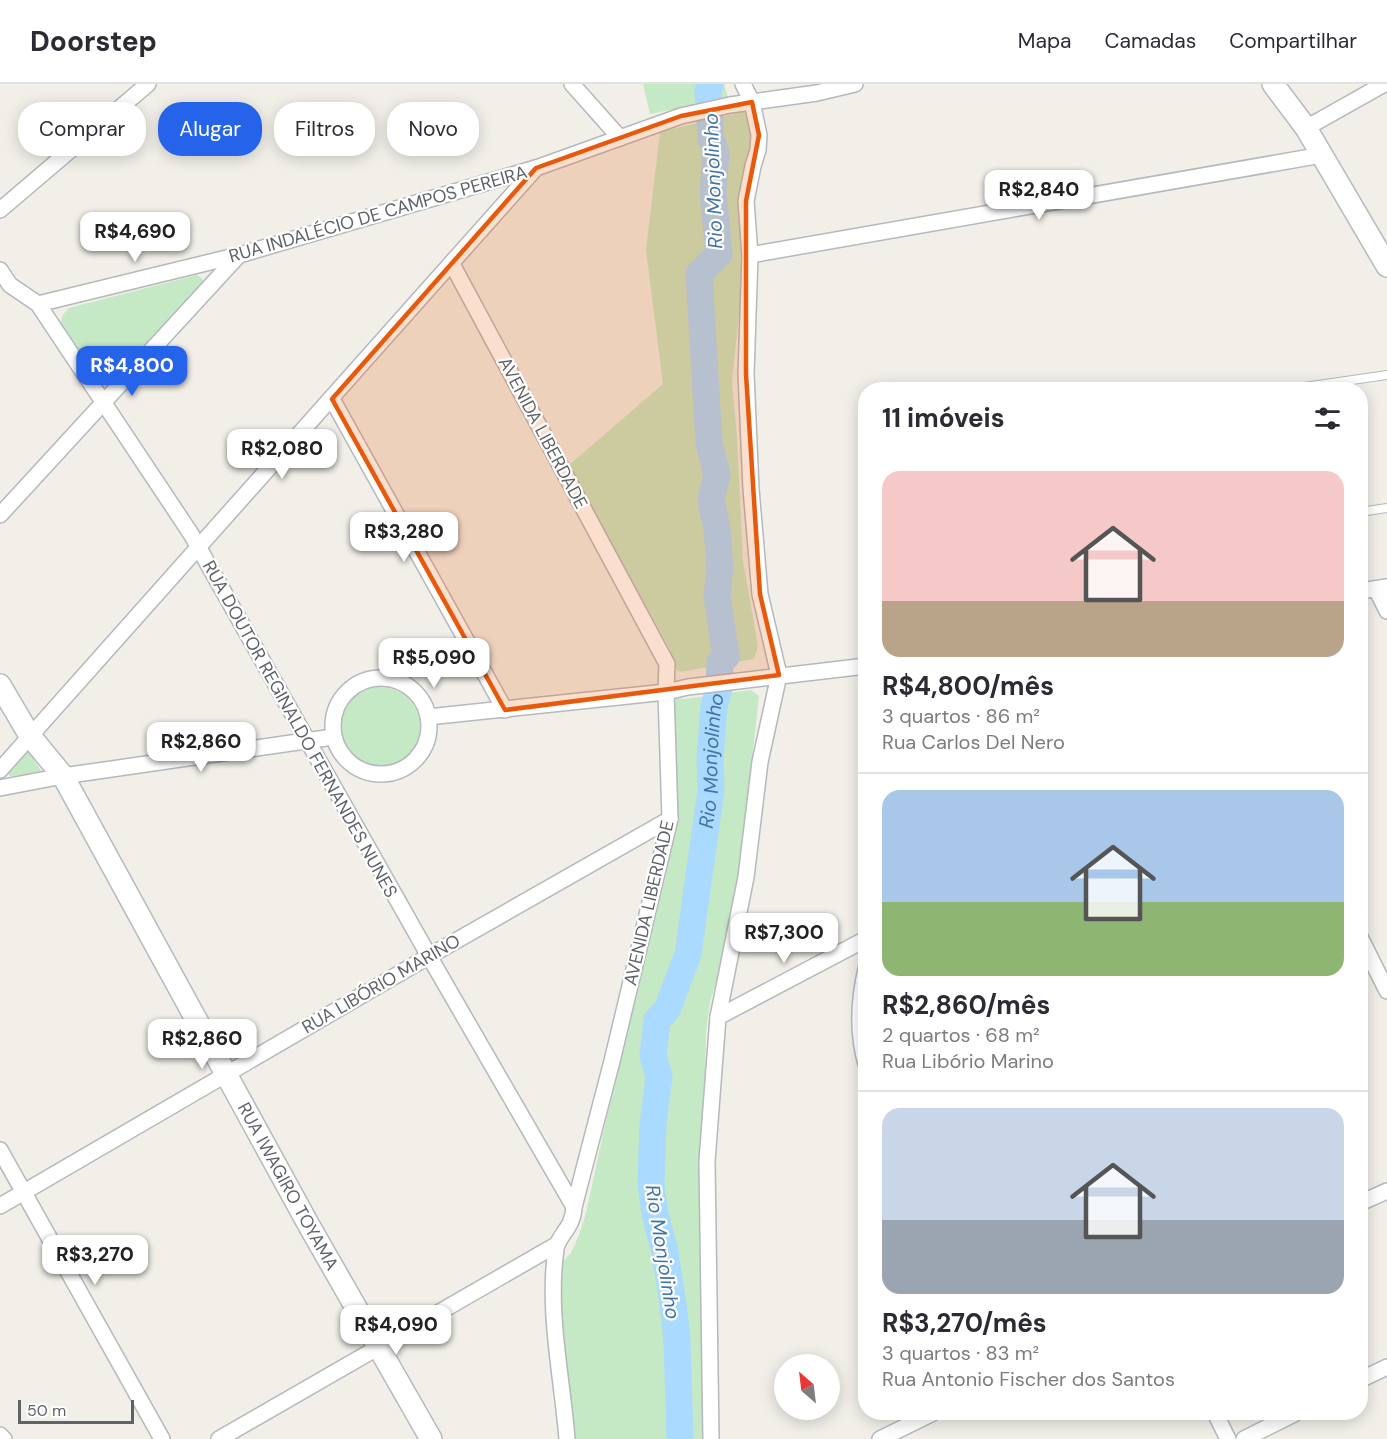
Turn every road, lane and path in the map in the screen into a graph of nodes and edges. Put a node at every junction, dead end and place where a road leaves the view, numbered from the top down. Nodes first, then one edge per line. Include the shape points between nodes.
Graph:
1 (148, 84) edge
2 (572, 84) edge
3 (743, 84) edge
4 (855, 84) edge
5 (1273, 84) edge
6 (1384, 84) edge
7 (752, 102) junction
8 (1306, 128) junction
9 (620, 138) junction
10 (1322, 155) junction
11 (536, 168) junction
12 (0, 210) edge
13 (239, 255) junction
14 (750, 255) junction
15 (452, 264) junction
16 (1387, 266) edge
17 (0, 270) edge
18 (5, 286) edge
19 (38, 304) junction
20 (1387, 375) edge
21 (1339, 382) edge
22 (332, 399) junction
23 (104, 403) junction
24 (1387, 508) edge
25 (1368, 511) edge
26 (0, 515) edge
27 (199, 548) junction
28 (1382, 588) edge
29 (1387, 611) edge
30 (858, 667) edge
31 (779, 675) junction
32 (0, 685) edge
33 (666, 692) junction
34 (505, 710) junction
35 (428, 717) junction
36 (30, 736) junction
37 (333, 737) junction
38 (307, 741) junction
39 (0, 770) edge
40 (63, 776) junction
41 (0, 788) edge
42 (670, 819) junction
43 (858, 943) edge
44 (1368, 953) edge
45 (429, 956) junction
46 (1387, 991) edge
47 (718, 1017) junction
48 (226, 1074) junction
49 (0, 1150) edge
50 (1387, 1191) edge
51 (24, 1193) junction
52 (1368, 1199) edge
53 (0, 1206) edge
54 (574, 1207) junction
55 (556, 1245) junction
56 (378, 1348) junction
57 (1387, 1367) edge
58 (1368, 1376) edge
59 (919, 1420) edge
60 (1218, 1420) edge
61 (1282, 1420) edge
62 (0, 1435) edge
63 (4, 1439) edge
64 (162, 1439) edge
65 (219, 1439) edge
66 (431, 1439) edge
67 (567, 1439) edge
68 (711, 1439) edge
69 (880, 1439) edge
70 (1228, 1439) edge
71 (1244, 1439) edge

1 - 12 street
2 - 9 street
3 - 7 street
4 - 7 street, RUA INDALÉCIO DE CAMPOS PEREIRA
5 - 8 street
6 - 8 street
7 - 9 street, RUA INDALÉCIO DE CAMPOS PEREIRA via 681,116
7 - 14 street via 759,135 746,201
8 - 10 street
9 - 11 street, RUA INDALÉCIO DE CAMPOS PEREIRA
10 - 14 street
10 - 16 street
11 - 13 street, RUA INDALÉCIO DE CAMPOS PEREIRA
11 - 15 street
13 - 19 street, RUA INDALÉCIO DE CAMPOS PEREIRA
13 - 23 street
14 - 31 street via 746,374 751,489 760,594
15 - 22 street
15 - 33 street, AVENIDA LIBERDADE via 667,664
17 - 18 street, RUA DOUTOR REGINALDO FERNANDES NUNES
18 - 19 street, RUA DOUTOR REGINALDO FERNANDES NUNES
19 - 23 street, RUA DOUTOR REGINALDO FERNANDES NUNES
20 - 21 lane
22 - 27 street
22 - 34 street
23 - 26 street
23 - 27 street, RUA DOUTOR REGINALDO FERNANDES NUNES
24 - 25 lane
27 - 36 street
27 - 38 street, RUA DOUTOR REGINALDO FERNANDES NUNES
28 - 29 street
30 - 31 street
31 - 33 street
31 - 47 street via 760,762 746,877
32 - 36 street, RUA IWAGIRO TOYAMA
33 - 34 street
33 - 42 street, AVENIDA LIBERDADE
34 - 35 street
35 - 37 street via 428,735 421,753 408,766 390,773 372,774 354,767 341,754
35 - 37 street via 421,699 407,686 390,679 371,679 353,686 340,700 333,718
36 - 39 street
36 - 40 street, RUA IWAGIRO TOYAMA
37 - 38 street
38 - 40 street
38 - 45 street, RUA DOUTOR REGINALDO FERNANDES NUNES
40 - 41 street
40 - 48 street, RUA IWAGIRO TOYAMA
42 - 45 street, RUA LIBÓRIO MARINO
42 - 54 street, AVENIDA LIBERDADE
43 - 47 street
44 - 46 street
45 - 48 street, RUA LIBÓRIO MARINO
45 - 54 street, RUA DOUTOR REGINALDO FERNANDES NUNES
47 - 68 street via 707,1161
48 - 51 street, RUA LIBÓRIO MARINO
48 - 56 street, RUA IWAGIRO TOYAMA
49 - 51 street
50 - 52 street
51 - 53 street, RUA LIBÓRIO MARINO
51 - 64 street
54 - 55 street, AVENIDA LIBERDADE via 573,1218
55 - 56 street
55 - 67 street via 555,1325
56 - 65 street
56 - 66 street, RUA IWAGIRO TOYAMA
57 - 58 street
59 - 69 street
60 - 70 street
61 - 71 street
62 - 63 street

